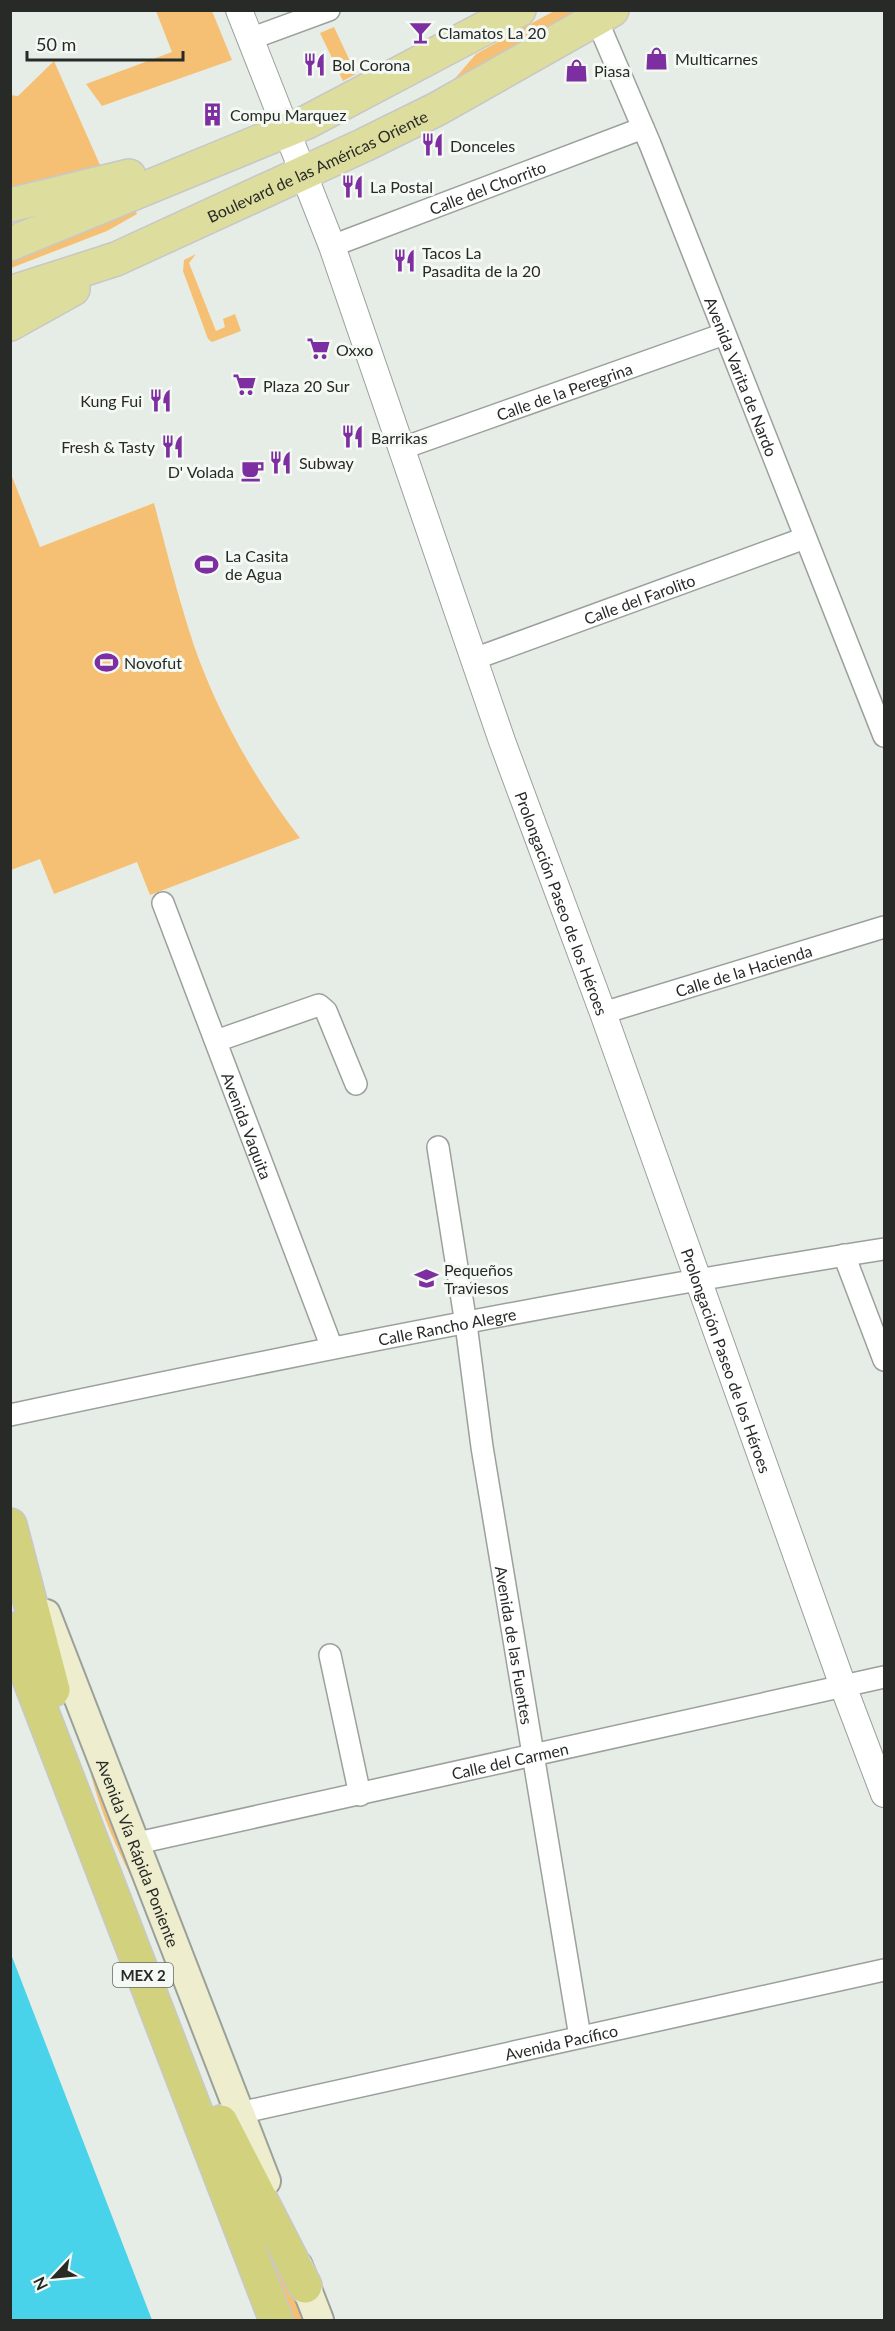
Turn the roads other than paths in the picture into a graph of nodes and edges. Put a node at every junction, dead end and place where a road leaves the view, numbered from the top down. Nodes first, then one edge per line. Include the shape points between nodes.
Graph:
1 (239, 10) edge
2 (328, 10) edge
3 (519, 10) edge
4 (604, 14) edge
5 (250, 39) junction
6 (643, 128) junction
7 (288, 131) junction
8 (221, 158) junction
9 (304, 172) junction
10 (10, 206) edge
11 (10, 244) edge
12 (332, 246) junction
13 (116, 259) junction
14 (10, 293) edge
15 (10, 324) edge
16 (724, 334) junction
17 (403, 448) junction
18 (805, 538) junction
19 (474, 659) junction
20 (885, 736) edge
21 (163, 903) dead end
22 (885, 927) edge
23 (603, 1013) junction
24 (216, 1041) junction
25 (356, 1084) dead end
26 (438, 1147) dead end
27 (885, 1249) edge
28 (844, 1255) junction
29 (697, 1279) junction
30 (466, 1324) junction
31 (332, 1348) junction
32 (885, 1360) edge
33 (10, 1415) edge
34 (10, 1520) edge
35 (10, 1525) edge
36 (10, 1629) edge
37 (330, 1655) dead end
38 (885, 1677) edge
39 (843, 1686) junction
40 (532, 1757) junction
41 (885, 1794) edge
42 (360, 1795) junction
43 (92, 1843) junction
44 (133, 1844) junction
45 (140, 1967) junction
46 (885, 1970) edge
47 (580, 2037) junction
48 (239, 2113) junction
49 (305, 2286) junction
50 (276, 2320) edge
51 (319, 2320) edge

1 - 5 street, Prolongación Paseo de los Héroes
2 - 5 street
3 - 7 main road
4 - 6 street, Avenida Varita de Nardo
4 - 9 main road, Boulevard de las Américas Oriente via 437,109
5 - 7 street, Prolongación Paseo de los Héroes
6 - 12 street, Calle del Chorrito
6 - 16 street, Avenida Varita de Nardo
7 - 8 main road
7 - 9 street, Prolongación Paseo de los Héroes
8 - 10 main road via 189,160
8 - 11 main road
9 - 12 street, Prolongación Paseo de los Héroes
9 - 13 main road, Boulevard de las Américas Oriente
12 - 17 street, Prolongación Paseo de los Héroes
13 - 14 main road, Boulevard de las Américas Oriente
13 - 15 main road via 64,295
16 - 17 street, Calle de la Peregrina
16 - 18 street, Avenida Varita de Nardo
17 - 19 street, Prolongación Paseo de los Héroes
18 - 19 street, Calle del Farolito
18 - 20 street, Avenida Varita de Nardo
19 - 23 street, Prolongación Paseo de los Héroes
21 - 24 street, Avenida Vaquita
22 - 23 street, Calle de la Hacienda
23 - 29 street, Prolongación Paseo de los Héroes
24 - 25 street via 319,1005 326,1011
24 - 31 street, Avenida Vaquita
26 - 30 street, Avenida de las Fuentes
27 - 28 street, Calle Rancho Alegre
28 - 29 street, Calle Rancho Alegre
28 - 32 street
29 - 30 street, Calle Rancho Alegre
29 - 39 street, Prolongación Paseo de los Héroes
30 - 31 street, Calle Rancho Alegre
30 - 40 street, Avenida de las Fuentes
31 - 33 street, Calle Rancho Alegre
34 - 44 main road, Avenida Vía Rápida Poniente
35 - 43 highway
36 - 43 highway, MEX 2
37 - 42 street
38 - 39 street, Calle del Carmen
39 - 40 street, Calle del Carmen
39 - 41 street, Prolongación Paseo de los Héroes
40 - 42 street, Calle del Carmen
40 - 47 street, Avenida de las Fuentes
42 - 44 street, Calle del Carmen
43 - 45 highway, MEX 2
44 - 48 main road, Avenida Vía Rápida Poniente
45 - 49 highway
45 - 50 highway, MEX 2
46 - 47 street, Avenida Pacífico
47 - 48 street, Avenida Pacífico
48 - 49 main road, Avenida Vía Rápida Poniente
49 - 51 main road, Avenida Vía Rápida Poniente

